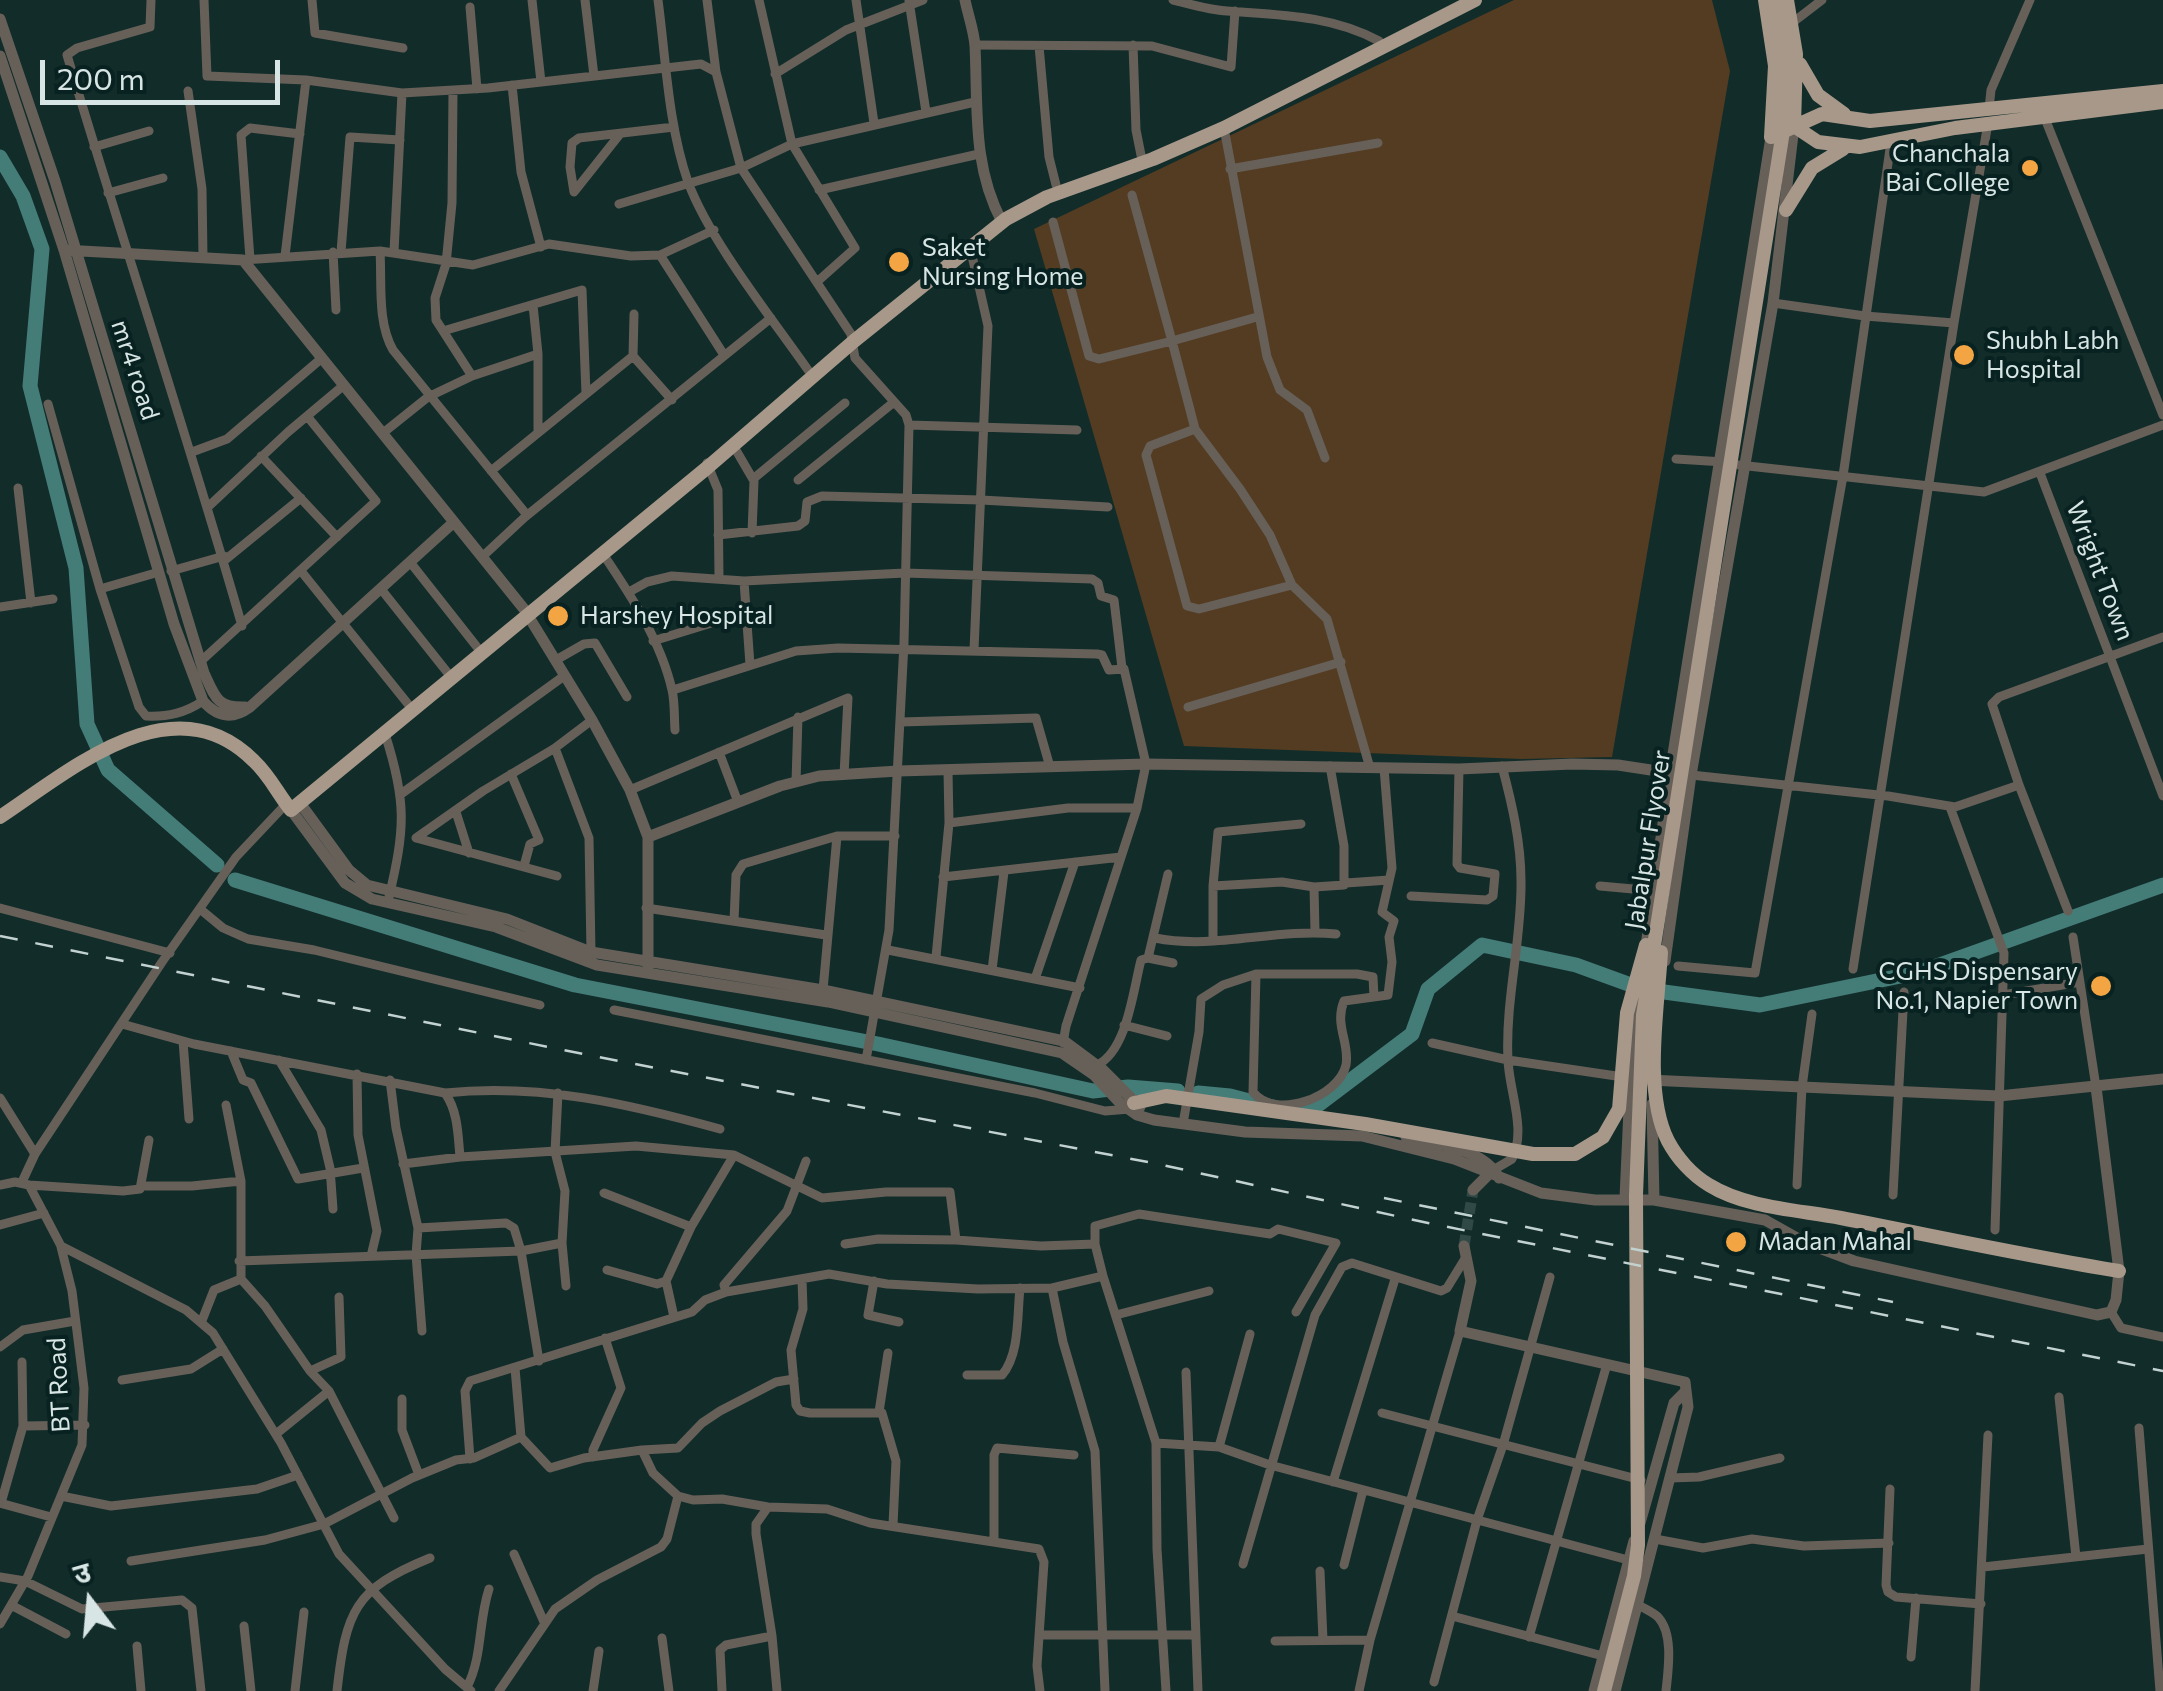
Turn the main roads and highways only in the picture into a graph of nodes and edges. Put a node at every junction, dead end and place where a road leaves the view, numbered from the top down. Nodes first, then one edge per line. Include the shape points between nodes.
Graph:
1 (1459, 0) edge
2 (1475, 0) edge
3 (1764, 0) edge
4 (1775, 0) edge
5 (1787, 0) edge
6 (1796, 54) junction
7 (2163, 91) edge
8 (2163, 102) edge
9 (1775, 105) junction
10 (2043, 110) junction
11 (1846, 115) junction
12 (1989, 117) junction
13 (1794, 126) junction
14 (1849, 146) junction
15 (1786, 210) road end
16 (1000, 219) junction
17 (853, 338) junction
18 (707, 464) junction
19 (526, 612) junction
20 (398, 717) junction
21 (293, 804) junction
22 (0, 817) edge
23 (1659, 919) junction
24 (1131, 1105) road end
25 (2118, 1271) road end
26 (1604, 1691) edge

1 - 16 main road via 1212,124 1018,202
2 - 16 main road via 1224,128
3 - 9 main road
4 - 23 main road, Jabalpur Flyover via 1784,125
5 - 6 main road
6 - 11 main road via 1818,95
6 - 13 main road
7 - 10 main road
8 - 10 main road
9 - 13 main road
9 - 13 main road via 1770,137
10 - 12 main road
11 - 12 main road via 1870,121
11 - 13 main road via 1822,114
12 - 14 main road
13 - 14 main road via 1818,142
14 - 15 main road via 1812,168
16 - 17 main road
16 - 17 main road
17 - 18 main road
17 - 18 main road via 808,370
18 - 19 main road
18 - 19 main road
19 - 20 main road
19 - 20 main road
20 - 21 main road
20 - 21 main road
21 - 22 main road via 254,760 215,736 165,728 104,749
23 - 24 main road via 1650,929 1628,1013 1619,1108 1603,1137 1575,1154 1534,1154 1156,1096
23 - 25 main road via 1657,1106 1667,1139 1709,1186 1735,1197
23 - 26 main road, Jabalpur Flyover via 1639,1079 1638,1545

